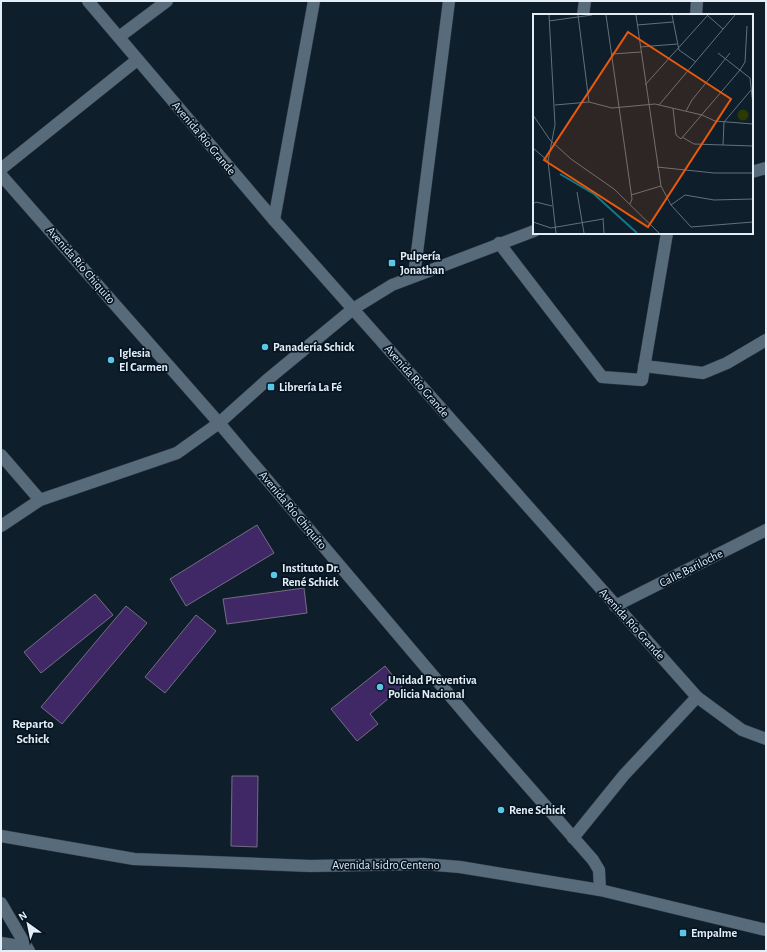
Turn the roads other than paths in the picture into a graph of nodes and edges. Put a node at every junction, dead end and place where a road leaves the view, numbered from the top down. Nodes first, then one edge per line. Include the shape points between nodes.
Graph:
1 (88, 1) edge
2 (167, 1) edge
3 (314, 1) edge
4 (449, 1) edge
5 (585, 1) edge
6 (697, 1) edge
7 (583, 14) edge
8 (696, 14) edge
9 (119, 37) junction
10 (137, 60) junction
11 (766, 168) edge
12 (1, 169) edge
13 (753, 172) edge
14 (1, 175) edge
15 (274, 220) junction
16 (533, 231) edge
17 (666, 234) edge
18 (498, 244) junction
19 (414, 276) junction
20 (353, 308) junction
21 (766, 340) edge
22 (644, 366) junction
23 (219, 423) junction
24 (1, 455) edge
25 (40, 500) junction
26 (1, 526) edge
27 (766, 530) edge
28 (615, 606) junction
29 (698, 696) junction
30 (766, 739) edge
31 (1, 836) edge
32 (573, 838) junction
33 (600, 890) junction
34 (1, 902) edge
35 (766, 930) edge
36 (1, 943) edge
37 (28, 949) edge

1 - 9 street, Avenida Río Grande
2 - 9 street
3 - 15 street
4 - 19 street
5 - 7 street
6 - 8 street
9 - 10 street, Avenida Río Grande
10 - 12 street
10 - 15 street, Avenida Río Grande
11 - 13 street
14 - 23 street, Avenida Río Chiquito
15 - 20 street, Avenida Río Grande
16 - 18 street
17 - 22 street
18 - 19 street
18 - 22 street via 602,377 642,380
19 - 20 street via 392,285
20 - 23 street
20 - 28 street, Avenida Río Grande
21 - 22 street via 727,363 703,373
23 - 25 street via 177,453
23 - 32 street, Avenida Río Chiquito
24 - 25 street
25 - 26 street
27 - 28 street, Calle Bariloche
28 - 29 street, Avenida Río Grande
29 - 30 street, Avenida Río Grande via 742,730
29 - 32 street via 624,775
31 - 33 street, Avenida Isidro Centeno via 134,859 310,866 423,864 460,867
32 - 33 street, Avenida Río Chiquito via 599,870
33 - 35 street, Avenida Isidro Centeno
34 - 37 street
36 - 37 street

